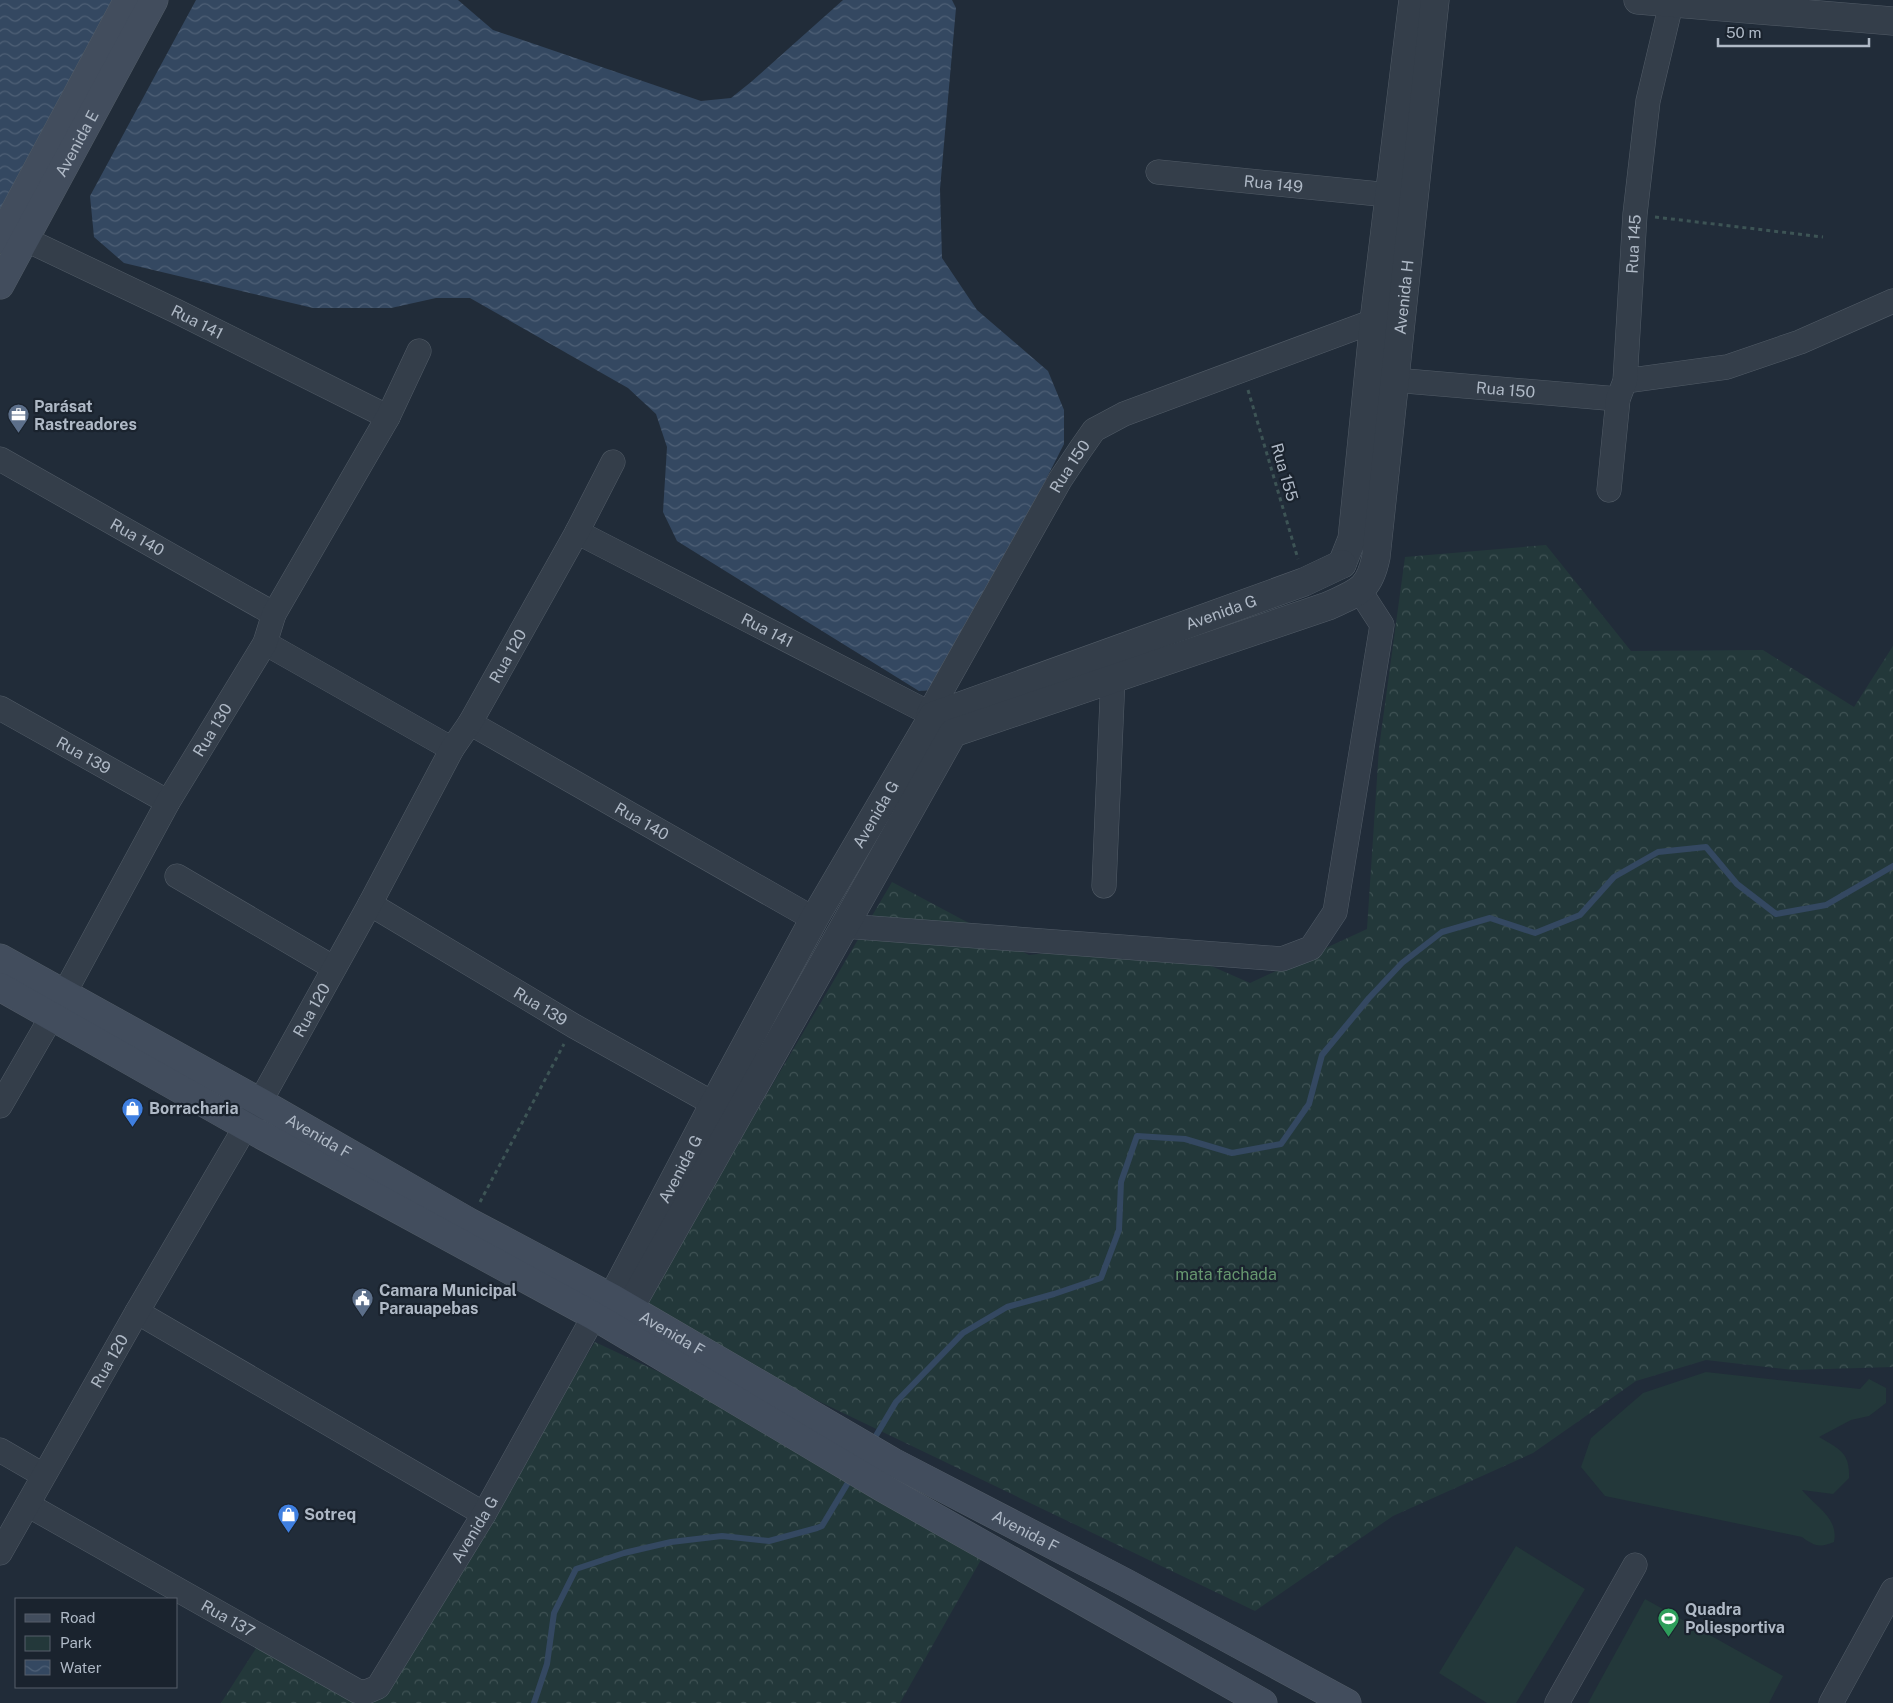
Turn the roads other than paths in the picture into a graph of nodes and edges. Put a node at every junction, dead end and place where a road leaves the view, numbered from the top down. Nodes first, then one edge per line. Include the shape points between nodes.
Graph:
1 (128, 0) edge
2 (154, 0) edge
3 (1413, 0) edge
4 (1434, 0) edge
5 (1638, 0) edge
6 (1672, 2) edge
7 (1893, 21) edge
8 (1158, 172) dead end
9 (1389, 195) junction
10 (10, 235) edge
11 (0, 286) edge
12 (1893, 301) edge
13 (1374, 321) junction
14 (419, 351) dead end
15 (1394, 380) junction
16 (1621, 390) junction
17 (388, 417) junction
18 (0, 459) edge
19 (613, 462) dead end
20 (1609, 490) dead end
21 (577, 532) junction
22 (1342, 564) junction
23 (1360, 591) junction
24 (274, 614) junction
25 (265, 643) junction
26 (1113, 677) junction
27 (0, 708) edge
28 (938, 721) junction
29 (470, 723) junction
30 (452, 749) junction
31 (168, 802) junction
32 (177, 876) dead end
33 (1104, 886) dead end
34 (370, 904) junction
35 (814, 919) junction
36 (844, 926) junction
37 (0, 958) edge
38 (334, 968) junction
39 (0, 987) edge
40 (58, 1005) junction
41 (260, 1102) junction
42 (714, 1104) junction
43 (0, 1106) edge
44 (245, 1126) junction
45 (612, 1308) junction
46 (136, 1312) junction
47 (0, 1450) edge
48 (43, 1475) junction
49 (28, 1504) junction
50 (484, 1514) junction
51 (0, 1553) edge
52 (1635, 1565) dead end
53 (1893, 1590) edge
54 (378, 1686) joint
55 (1339, 1701) edge
56 (1263, 1703) edge
57 (1557, 1703) edge
58 (1831, 1703) edge

1 - 10 main road, Avenida E
2 - 10 main road, Avenida E
3 - 9 street, Avenida H
4 - 15 street, Avenida H
5 - 6 street
6 - 7 street
6 - 16 street, Rua 145 via 1648,101
8 - 9 street, Rua 149
9 - 13 street, Avenida H
10 - 11 main road, Avenida E
10 - 17 street, Rua 141
12 - 16 street, Rua 150 via 1800,342 1727,367
13 - 22 street, Avenida H via 1352,539
13 - 28 street, Rua 150 via 1124,414 1094,430 1060,480
14 - 17 street, Rua 130
15 - 16 street, Rua 150
15 - 23 street, Avenida H via 1376,557 1372,574
16 - 20 street, Rua 145
17 - 24 street, Rua 130
18 - 24 street, Rua 140
19 - 21 street, Rua 120
21 - 28 street, Rua 141
21 - 29 street, Rua 120
22 - 23 street
22 - 28 street, Avenida G via 1304,582
23 - 26 street, Avenida G via 1328,606
23 - 36 street via 1382,625 1335,912 1311,948 1282,959
24 - 25 street, Rua 130
25 - 30 street
25 - 31 street, Rua 130
26 - 28 street, Avenida G
26 - 33 street
27 - 31 street, Rua 139
28 - 35 street, Avenida G
28 - 36 street, Avenida G
29 - 30 street, Rua 120
29 - 35 street, Rua 140
30 - 34 street, Rua 120
31 - 40 street, Rua 130
32 - 38 street
34 - 38 street, Rua 120
34 - 42 street, Rua 139 via 574,1026
35 - 42 street, Avenida G
36 - 45 street, Avenida G
37 - 40 main road, Avenida F
38 - 41 street, Rua 120
39 - 40 main road, Avenida F
40 - 41 main road, Avenida F
40 - 43 street, Rua 130
40 - 44 main road, Avenida F
41 - 44 street, Rua 120
41 - 45 main road, Avenida F
42 - 45 street, Avenida G
44 - 45 main road, Avenida F
44 - 46 street, Rua 120
45 - 50 street, Avenida G
45 - 55 main road, Avenida F via 843,1431 893,1462 1126,1583
45 - 56 main road, Avenida F via 821,1452
46 - 48 street, Rua 120
46 - 50 street
47 - 48 street
48 - 49 street, Rua 120
49 - 51 street, Rua 120
49 - 54 street, Rua 137 via 357,1691 366,1692
50 - 54 street, Avenida G
52 - 57 street
53 - 58 street

